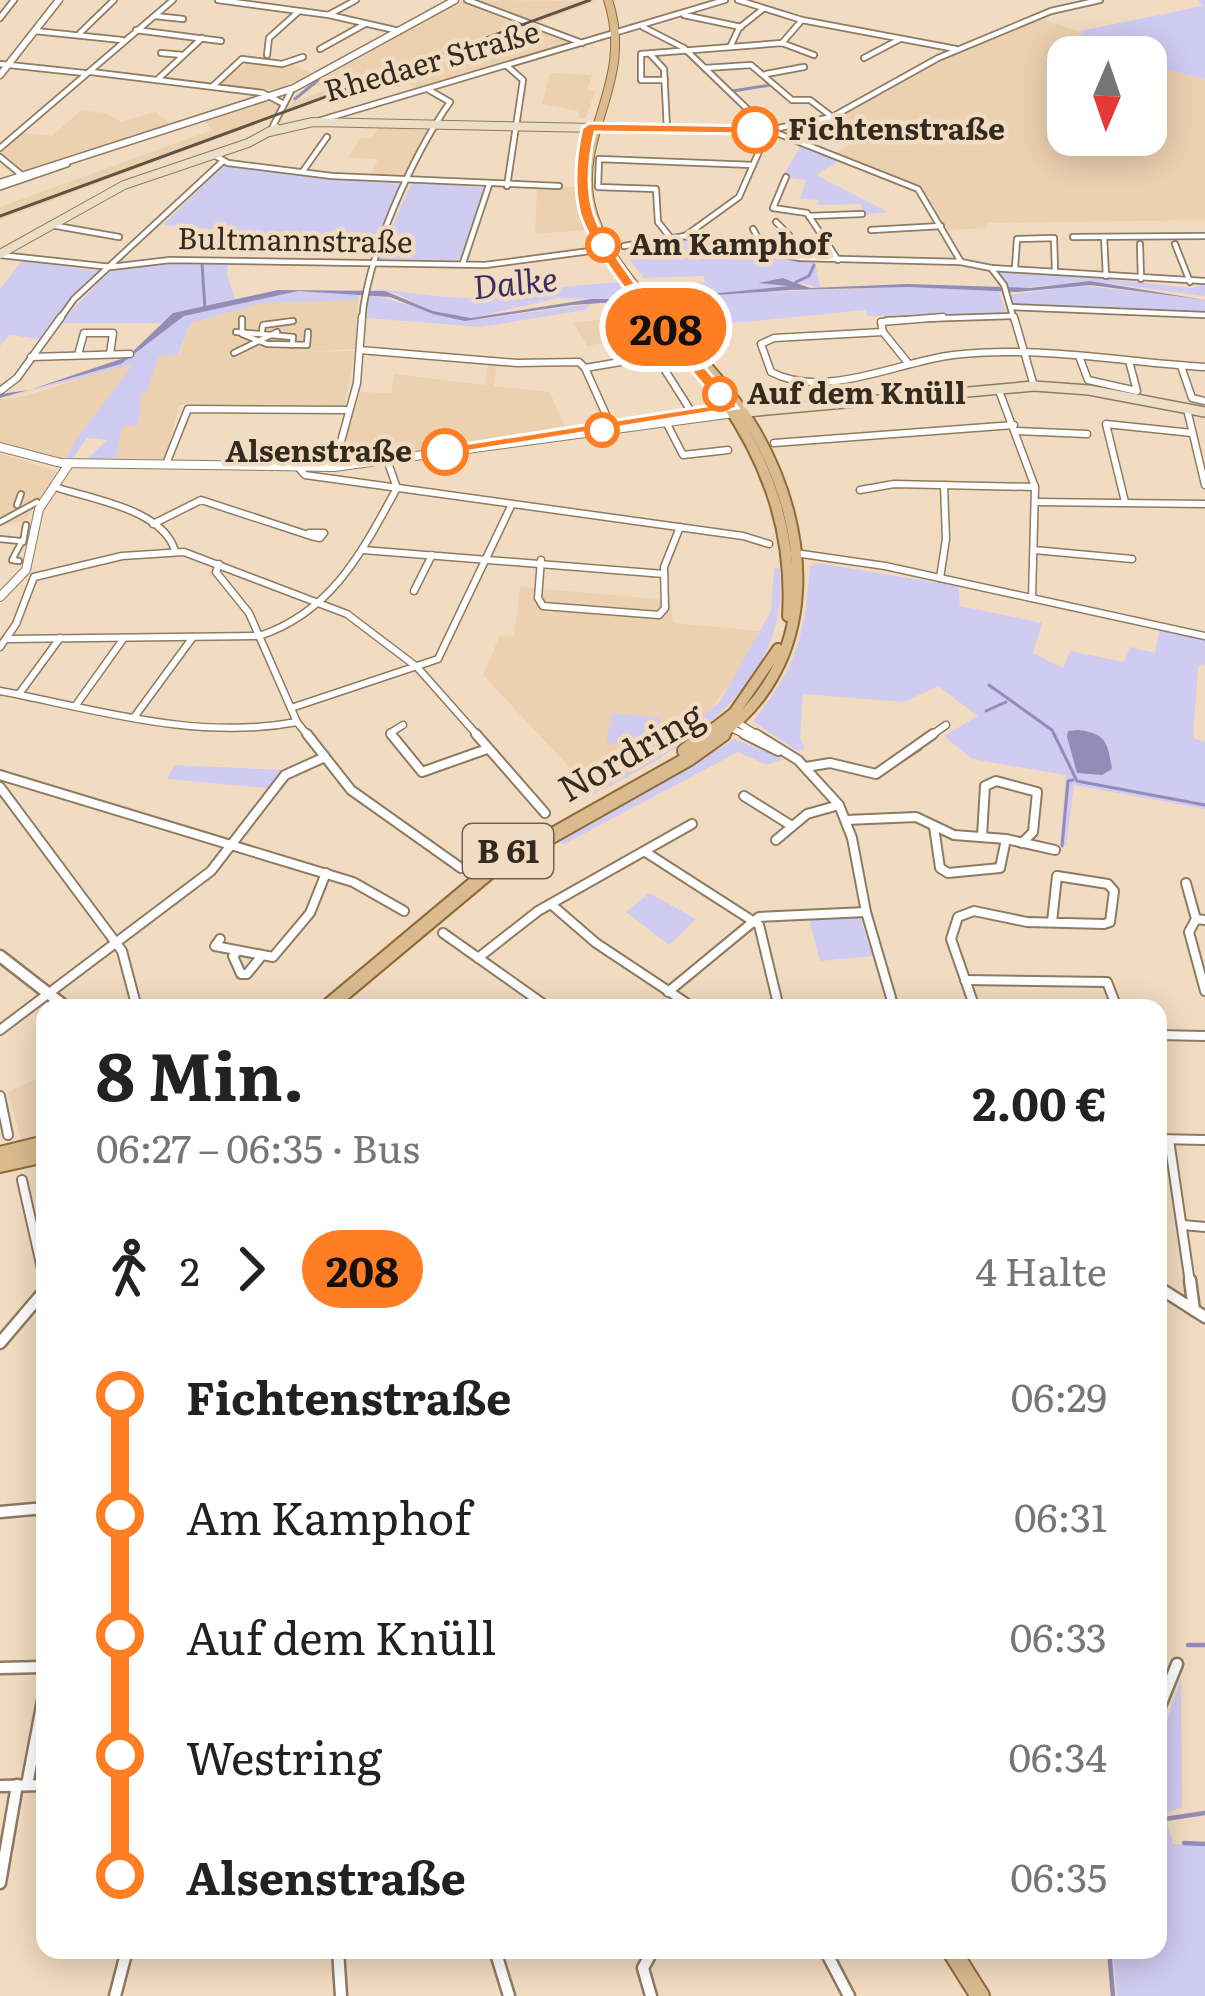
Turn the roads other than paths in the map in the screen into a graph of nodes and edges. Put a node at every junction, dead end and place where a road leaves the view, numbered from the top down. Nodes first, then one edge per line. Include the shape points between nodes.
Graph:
1 (14, 0) edge
2 (59, 0) edge
3 (114, 0) edge
4 (173, 0) edge
5 (218, 0) edge
6 (356, 0) edge
7 (455, 0) edge
8 (467, 0) edge
9 (605, 0) edge
10 (697, 0) edge
11 (724, 0) edge
12 (739, 0) edge
13 (1100, 0) edge
14 (231, 1) edge
15 (710, 5) junction
16 (764, 8) junction
17 (299, 11) junction
18 (682, 14) junction
19 (328, 15) junction
20 (154, 16) junction
21 (0, 18) edge
22 (183, 19) dead end
23 (802, 20) junction
24 (366, 24) junction
25 (640, 27) junction
26 (741, 27) junction
27 (848, 28) junction
28 (136, 29) junction
29 (399, 31) junction
30 (35, 32) junction
31 (79, 34) junction
32 (615, 34) junction
33 (202, 38) junction
34 (838, 39) dead end
35 (901, 39) junction
36 (123, 40) junction
37 (221, 40) dead end
38 (782, 43) junction
39 (583, 44) junction
40 (731, 45) junction
41 (684, 48) junction
42 (320, 49) dead end
43 (957, 50) junction
44 (161, 52) dead end
45 (649, 53) junction
46 (814, 55) dead end
47 (183, 56) junction
48 (267, 56) dead end
49 (303, 58) dead end
50 (864, 58) dead end
51 (157, 62) dead end
52 (174, 64) junction
53 (4, 65) edge
54 (506, 65) junction
55 (705, 68) junction
56 (804, 68) dead end
57 (88, 73) junction
58 (764, 74) junction
59 (0, 76) edge
60 (313, 79) junction
61 (665, 80) junction
62 (156, 81) junction
63 (214, 87) junction
64 (294, 88) junction
65 (428, 89) junction
66 (273, 94) junction
67 (255, 95) junction
68 (285, 103) junction
69 (238, 106) junction
70 (832, 117) junction
71 (195, 119) junction
72 (336, 119) junction
73 (432, 128) junction
74 (514, 129) junction
75 (592, 129) junction
76 (667, 129) junction
77 (271, 130) junction
78 (769, 130) junction
79 (327, 137) dead end
80 (0, 148) edge
81 (214, 154) junction
82 (0, 158) edge
83 (224, 161) junction
84 (753, 165) junction
85 (302, 172) junction
86 (23, 176) junction
87 (786, 177) dead end
88 (409, 180) junction
89 (0, 185) edge
90 (489, 185) junction
91 (507, 186) junction
92 (559, 187) dead end
93 (862, 214) dead end
94 (809, 216) junction
95 (776, 222) dead end
96 (51, 225) junction
97 (940, 226) junction
98 (753, 229) dead end
99 (871, 230) dead end
100 (118, 236) dead end
101 (685, 236) junction
102 (670, 237) junction
103 (1072, 237) dead end
104 (1104, 237) junction
105 (1205, 237) edge
106 (1140, 244) dead end
107 (1175, 244) dead end
108 (624, 246) dead end
109 (590, 251) dead end
110 (767, 254) junction
111 (0, 255) edge
112 (800, 258) junction
113 (838, 260) junction
114 (961, 262) junction
115 (371, 264) junction
116 (463, 264) junction
117 (111, 267) junction
118 (991, 268) junction
119 (1016, 268) junction
120 (1055, 272) junction
121 (1106, 276) junction
122 (1141, 279) junction
123 (1205, 281) edge
124 (1190, 283) junction
125 (1012, 312) junction
126 (1205, 315) edge
127 (242, 319) dead end
128 (293, 321) dead end
129 (270, 330) junction
130 (883, 332) junction
131 (240, 333) junction
132 (125, 334) dead end
133 (115, 335) junction
134 (293, 337) junction
135 (254, 342) junction
136 (289, 346) junction
137 (360, 350) junction
138 (1023, 352) junction
139 (110, 354) junction
140 (130, 354) dead end
141 (78, 355) junction
142 (1079, 356) junction
143 (32, 357) junction
144 (1129, 361) junction
145 (909, 364) junction
146 (1181, 365) junction
147 (1205, 367) edge
148 (585, 368) junction
149 (1034, 386) junction
150 (998, 388) junction
151 (0, 391) edge
152 (1205, 401) edge
153 (689, 408) dead end
154 (1187, 409) junction
155 (349, 410) junction
156 (737, 410) junction
157 (1205, 412) edge
158 (667, 420) junction
159 (613, 428) junction
160 (1015, 428) junction
161 (1192, 433) junction
162 (1087, 434) dead end
163 (774, 443) dead end
164 (0, 447) edge
165 (728, 450) dead end
166 (683, 455) junction
167 (387, 460) junction
168 (75, 464) junction
169 (166, 464) junction
170 (298, 467) junction
171 (334, 467) junction
172 (687, 467) dead end
173 (944, 484) junction
174 (1205, 484) edge
175 (58, 487) junction
176 (1035, 487) junction
177 (397, 488) junction
178 (860, 490) dead end
179 (1036, 502) junction
180 (1125, 502) junction
181 (512, 504) junction
182 (1205, 504) edge
183 (15, 506) junction
184 (36, 506) junction
185 (0, 522) edge
186 (153, 524) junction
187 (26, 525) dead end
188 (680, 527) junction
189 (309, 532) dead end
190 (0, 539) edge
191 (23, 541) junction
192 (769, 544) dead end
193 (363, 550) junction
194 (1034, 550) junction
195 (175, 551) junction
196 (432, 555) junction
197 (793, 555) junction
198 (489, 557) junction
199 (1132, 559) dead end
200 (541, 560) junction
201 (19, 561) dead end
202 (219, 565) junction
203 (664, 574) junction
204 (940, 578) junction
205 (414, 591) dead end
206 (2, 596) edge
207 (1032, 598) junction
208 (24, 599) junction
209 (321, 603) junction
210 (259, 636) junction
211 (1205, 636) edge
212 (125, 637) junction
213 (193, 637) junction
214 (60, 638) junction
215 (7, 639) junction
216 (0, 646) edge
217 (417, 668) junction
218 (0, 691) edge
219 (19, 694) junction
220 (76, 705) junction
221 (291, 708) junction
222 (135, 716) junction
223 (297, 722) junction
224 (730, 723) junction
225 (404, 725) dead end
226 (946, 725) dead end
227 (488, 748) junction
228 (325, 757) junction
229 (806, 767) junction
230 (0, 775) edge
231 (0, 787) edge
232 (744, 796) dead end
233 (839, 806) junction
234 (545, 812) dead end
235 (846, 820) junction
236 (692, 824) dead end
237 (792, 826) junction
238 (939, 832) junction
239 (982, 836) junction
240 (1006, 839) junction
241 (776, 840) dead end
242 (1022, 843) junction
243 (232, 844) junction
244 (1055, 850) dead end
245 (647, 853) junction
246 (461, 868) dead end
247 (326, 873) junction
248 (1186, 883) dead end
249 (552, 905) junction
250 (404, 911) dead end
251 (866, 912) junction
252 (1200, 919) edge
253 (754, 922) junction
254 (1052, 922) junction
255 (443, 933) dead end
256 (220, 939) dead end
257 (118, 943) junction
258 (236, 953) junction
259 (0, 956) edge
260 (261, 957) junction
261 (478, 958) junction
262 (1202, 972) edge
263 (965, 980) junction
264 (1205, 991) edge
265 (668, 992) junction
266 (50, 994) junction
267 (43, 999) edge
268 (56, 999) edge
269 (136, 999) edge
270 (323, 999) edge
271 (336, 999) edge
272 (536, 999) edge
273 (679, 999) edge
274 (777, 999) edge
275 (891, 999) edge
276 (972, 999) edge
277 (1114, 999) edge
278 (36, 1004) edge
279 (0, 1030) edge
280 (1167, 1035) edge
281 (1205, 1036) edge
282 (0, 1096) edge
283 (8, 1135) dead end
284 (1167, 1140) edge
285 (1205, 1140) edge
286 (36, 1145) edge
287 (0, 1154) edge
288 (36, 1157) edge
289 (1167, 1157) edge
290 (0, 1165) edge
291 (22, 1180) dead end
292 (1183, 1225) junction
293 (1205, 1227) edge
294 (36, 1245) edge
295 (1167, 1293) edge
296 (36, 1297) edge
297 (1194, 1310) junction
298 (1205, 1317) edge
299 (0, 1343) edge
300 (36, 1509) edge
301 (0, 1512) edge
302 (1177, 1664) dead end
303 (36, 1667) edge
304 (0, 1668) edge
305 (1167, 1689) edge
306 (36, 1727) edge
307 (22, 1785) junction
308 (36, 1785) edge
309 (0, 1786) edge
310 (0, 1883) edge
311 (125, 1959) edge
312 (339, 1959) edge
313 (499, 1959) edge
314 (648, 1959) edge
315 (830, 1959) edge
316 (957, 1959) edge
317 (115, 1996) edge
318 (341, 1996) edge
319 (509, 1996) edge
320 (651, 1996) edge
321 (849, 1996) edge
322 (980, 1996) edge

1 - 21 street
2 - 30 street
3 - 31 street
4 - 20 street
5 - 14 street
6 - 19 street
7 - 29 street
8 - 39 street
9 - 32 main road, B 61
10 - 15 street
11 - 15 street, Rhedaer Straße
12 - 16 street
13 - 43 street via 1056,9
14 - 17 street
15 - 18 street, Rhedaer Straße
16 - 23 street
16 - 26 street
17 - 19 street
17 - 48 street via 269,38
18 - 25 street, Rhedaer Straße
18 - 26 street
19 - 24 street
20 - 22 street
20 - 28 street
23 - 27 street
23 - 38 street
24 - 29 street
24 - 42 street
25 - 32 street, Rhedaer Straße
25 - 32 street, Rhedaer Straße
25 - 41 street
26 - 40 street
27 - 34 street
27 - 35 street
28 - 33 street
28 - 36 street
29 - 60 street
30 - 31 street
30 - 53 street
31 - 36 street
32 - 39 street, Rhedaer Straße
32 - 39 street, Rhedaer Straße
32 - 75 main road, B 61 via 615,71
33 - 37 street
33 - 47 street
35 - 43 street
35 - 50 street
36 - 57 street
38 - 40 street
38 - 46 street
39 - 54 street, Rhedaer Straße
40 - 41 street
41 - 45 street
41 - 55 street
43 - 70 street
44 - 47 street
45 - 61 street
45 - 61 street via 641,54 640,80
47 - 52 street
49 - 63 street via 242,59
51 - 52 street
52 - 62 street
53 - 57 street
53 - 59 street
54 - 65 street, Rhedaer Straße
54 - 74 street via 524,80
55 - 58 street via 748,64
55 - 78 street
56 - 58 street
57 - 62 street
57 - 80 street
58 - 70 street via 793,100 811,100
60 - 64 street
60 - 66 street
61 - 76 street
62 - 63 street
63 - 66 street
63 - 67 street
64 - 66 street
64 - 68 street
65 - 72 street, Rhedaer Straße
65 - 73 street via 450,102
66 - 67 street
66 - 68 street
66 - 69 street
67 - 69 street
68 - 77 street
69 - 71 street
70 - 78 street
71 - 86 street
71 - 89 street
72 - 73 main road, Rhedaer Straße
72 - 77 main road, Rhedaer Straße
73 - 74 main road, Rhedaer Straße
73 - 88 street
74 - 75 main road, Rhedaer Straße
74 - 91 street
75 - 76 street
75 - 156 main road, B 61 via 582,161 586,212 605,249
76 - 78 street
77 - 81 main road, Rhedaer Straße
78 - 84 street
78 - 97 street via 912,185
79 - 85 street
81 - 83 street
81 - 96 main road, Rhedaer Straße via 124,185
82 - 86 street
83 - 85 street
83 - 117 street
84 - 101 street via 739,197
84 - 102 street via 601,157 596,186 656,189 657,217
85 - 88 street
86 - 89 street
87 - 94 street via 772,208
88 - 90 street
88 - 115 street
90 - 91 street
90 - 116 street
91 - 92 street
93 - 94 street
94 - 113 street
95 - 112 street
96 - 100 street
96 - 111 main road, Rhedaer Straße
97 - 99 street
97 - 114 street
98 - 110 street
101 - 102 street
101 - 110 street
102 - 108 street
103 - 104 street
104 - 105 street
104 - 121 street
106 - 122 street
107 - 124 street
109 - 116 street, Bultmannstraße
110 - 112 street
111 - 117 street, Bultmannstraße
112 - 113 street
113 - 114 street
114 - 118 street
115 - 116 street, Bultmannstraße
115 - 117 street, Bultmannstraße via 170,260
115 - 137 street
117 - 143 street via 74,299
118 - 119 street
118 - 125 street
119 - 120 street
119 - 120 street via 1017,239 1054,238
120 - 121 street
121 - 122 street
122 - 124 street
123 - 124 street
125 - 126 street
125 - 130 street via 893,318 881,322
125 - 138 street
127 - 131 street
128 - 129 street
129 - 131 street
129 - 134 street
129 - 135 street
130 - 145 street
130 - 145 street via 761,344 781,379 878,374
131 - 135 street
131 - 135 street via 235,352
132 - 133 street
133 - 139 street
133 - 141 street via 84,333
134 - 136 street
134 - 136 street via 308,334 307,345
135 - 136 street
137 - 148 street
137 - 155 street
138 - 142 street
138 - 145 street
138 - 149 street
139 - 140 street
139 - 141 street
141 - 143 street
142 - 144 street
142 - 144 street via 1088,380 1138,391
143 - 151 street
144 - 146 street
146 - 147 street
146 - 152 street via 1192,398
148 - 153 street via 656,356
148 - 159 street
149 - 150 main road
149 - 154 main road
150 - 156 main road
150 - 160 street
154 - 157 main road
154 - 161 street
155 - 169 street via 193,408 183,412
155 - 171 street
156 - 158 street
156 - 197 main road, B 61
158 - 159 street
158 - 166 street
159 - 167 street
160 - 162 street
160 - 163 street
160 - 176 street
161 - 174 street
161 - 180 street via 1106,424
164 - 168 street
165 - 166 street
166 - 172 street
167 - 171 street
167 - 177 street
168 - 169 street
168 - 175 street
169 - 170 street
170 - 171 street
170 - 177 street via 305,475
173 - 176 street
173 - 178 street
173 - 204 street
175 - 184 street
175 - 186 street
176 - 179 street
177 - 181 street
177 - 193 street
179 - 180 street
179 - 194 street
180 - 182 street
181 - 188 street
181 - 198 street
183 - 184 street
183 - 184 street
183 - 185 street
184 - 206 street via 28,565
186 - 189 street via 201,500
186 - 195 street
187 - 191 street
188 - 192 street
188 - 203 street
190 - 191 street
191 - 201 street via 12,560
193 - 196 street
193 - 209 street
194 - 199 street
194 - 207 street
195 - 202 street
195 - 208 street via 34,577
196 - 198 street
196 - 205 street
197 - 204 street
197 - 224 main road, B 61 via 781,644
198 - 200 street
198 - 217 street via 445,652
200 - 203 street
200 - 203 street via 538,602 554,608 659,615
202 - 209 street
202 - 210 street via 216,572
204 - 207 street
206 - 208 street
207 - 211 street
208 - 215 street
209 - 210 street via 295,626
209 - 217 street
210 - 213 street
210 - 221 street
212 - 213 street
212 - 214 street
212 - 220 street
213 - 222 street
214 - 215 street
214 - 219 street
215 - 216 street
217 - 221 street
217 - 227 street
218 - 219 street
219 - 220 street
220 - 222 street
221 - 223 street
222 - 223 street via 200,727
223 - 228 street
224 - 229 street
224 - 270 main road, Nordring / B 61 via 481,869
224 - 271 main road, Nordring / B 61 via 660,776 512,855
225 - 227 street via 390,734 422,772
226 - 229 street via 876,774 830,763
227 - 234 street
228 - 243 street via 285,775
228 - 246 street via 351,790
229 - 233 street
230 - 243 street
231 - 257 street
232 - 237 street
233 - 235 street
233 - 237 street
235 - 238 street via 910,816
235 - 251 street
236 - 245 street
237 - 241 street
238 - 239 street
238 - 240 street via 940,868 948,873 1000,868
239 - 240 street
239 - 242 street via 986,784 1005,782 1038,794 1033,832
240 - 242 street
242 - 244 street
243 - 247 street
243 - 257 street via 212,872
245 - 249 street
245 - 253 street
247 - 250 street
247 - 260 street via 310,913 273,957
248 - 252 street
249 - 261 street
249 - 265 street
251 - 253 street
251 - 275 street
252 - 262 street via 1189,932
253 - 265 street
253 - 274 street
254 - 254 street via 1110,922 1114,891 1058,876
254 - 263 street via 974,910 958,917 951,939
255 - 261 street
256 - 258 street via 215,946
257 - 266 street
257 - 269 street
258 - 260 street
258 - 260 street via 241,974
259 - 266 street
261 - 272 street
262 - 264 street
263 - 276 street
263 - 277 street via 1107,982
265 - 273 street
266 - 267 street
266 - 268 street
278 - 279 street
280 - 281 street
282 - 283 street
284 - 285 street
286 - 287 main road
288 - 290 main road
289 - 292 street
291 - 294 street
292 - 293 street
292 - 297 street
295 - 297 street
296 - 299 street
297 - 298 street
300 - 301 street
302 - 305 street
303 - 304 street
306 - 307 street
307 - 308 street
307 - 309 street
307 - 310 street
311 - 317 street
312 - 318 street
313 - 319 street
314 - 320 street
315 - 321 street
316 - 322 main road

